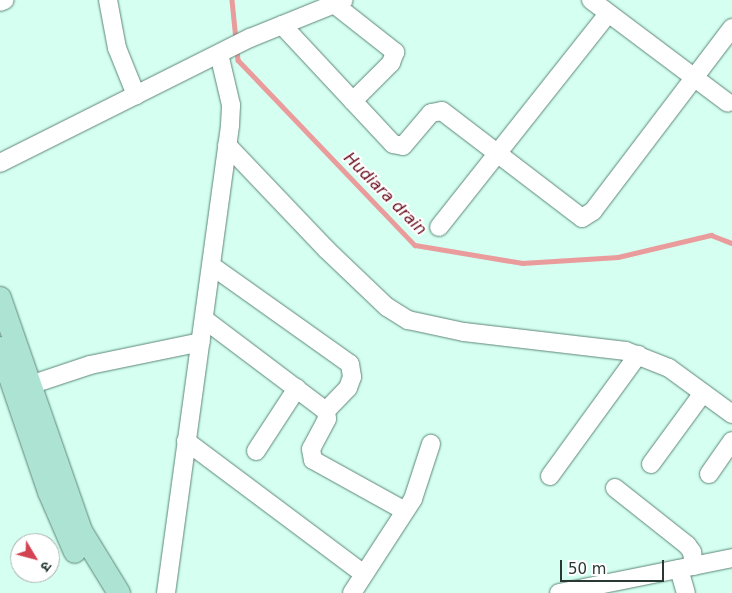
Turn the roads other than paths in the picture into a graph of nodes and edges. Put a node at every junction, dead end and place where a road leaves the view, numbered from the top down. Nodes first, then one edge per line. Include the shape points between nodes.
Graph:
1 (5, 0) edge
2 (592, 0) edge
3 (113, 1) edge
4 (0, 2) edge
5 (339, 2) edge
6 (312, 6) edge
7 (608, 14) junction
8 (282, 25) junction
9 (732, 28) edge
10 (222, 52) junction
11 (693, 78) junction
12 (136, 95) junction
13 (353, 101) junction
14 (728, 102) dead end
15 (227, 145) junction
16 (496, 154) junction
17 (0, 163) edge
18 (439, 227) dead end
19 (212, 266) junction
20 (0, 298) edge
21 (204, 319) junction
22 (201, 342) junction
23 (0, 348) edge
24 (638, 355) junction
25 (30, 385) junction
26 (297, 388) junction
27 (703, 393) junction
28 (326, 411) junction
29 (732, 414) edge
30 (186, 441) junction
31 (732, 441) edge
32 (431, 444) dead end
33 (256, 451) dead end
34 (651, 464) dead end
35 (709, 474) dead end
36 (550, 476) dead end
37 (614, 488) dead end
38 (404, 511) junction
39 (732, 558) edge
40 (687, 567) junction
41 (364, 574) junction
42 (100, 582) edge
43 (119, 593) edge
44 (166, 593) edge
45 (352, 593) edge
46 (559, 593) edge
47 (686, 593) edge

1 - 4 street
2 - 7 street
3 - 12 street via 117,48
5 - 6 street
5 - 13 street via 395,52 391,63
6 - 8 street
7 - 11 street
7 - 16 street
8 - 10 street
8 - 13 street
9 - 11 street
10 - 12 street
10 - 15 street via 231,105
11 - 14 street
11 - 16 street via 593,210 582,218
12 - 17 street
13 - 16 street via 398,147 404,146 436,110
15 - 19 street
15 - 24 street via 326,249 387,307 408,320 432,327
16 - 18 street
19 - 21 street
19 - 28 street via 350,364 352,377 348,388
20 - 25 main road
21 - 22 street
21 - 26 street
22 - 25 street via 108,361
22 - 30 street
23 - 42 main road via 67,537
24 - 27 street via 669,368
24 - 36 street
25 - 42 main road
26 - 28 street
26 - 33 street
27 - 29 street
27 - 34 street
28 - 38 street via 327,419 311,449 313,460
30 - 41 street
30 - 44 street
31 - 35 street
32 - 38 street via 420,482
37 - 40 street via 687,545 692,552
38 - 41 street
39 - 40 street
40 - 46 street
40 - 47 street
41 - 45 street
42 - 43 main road

